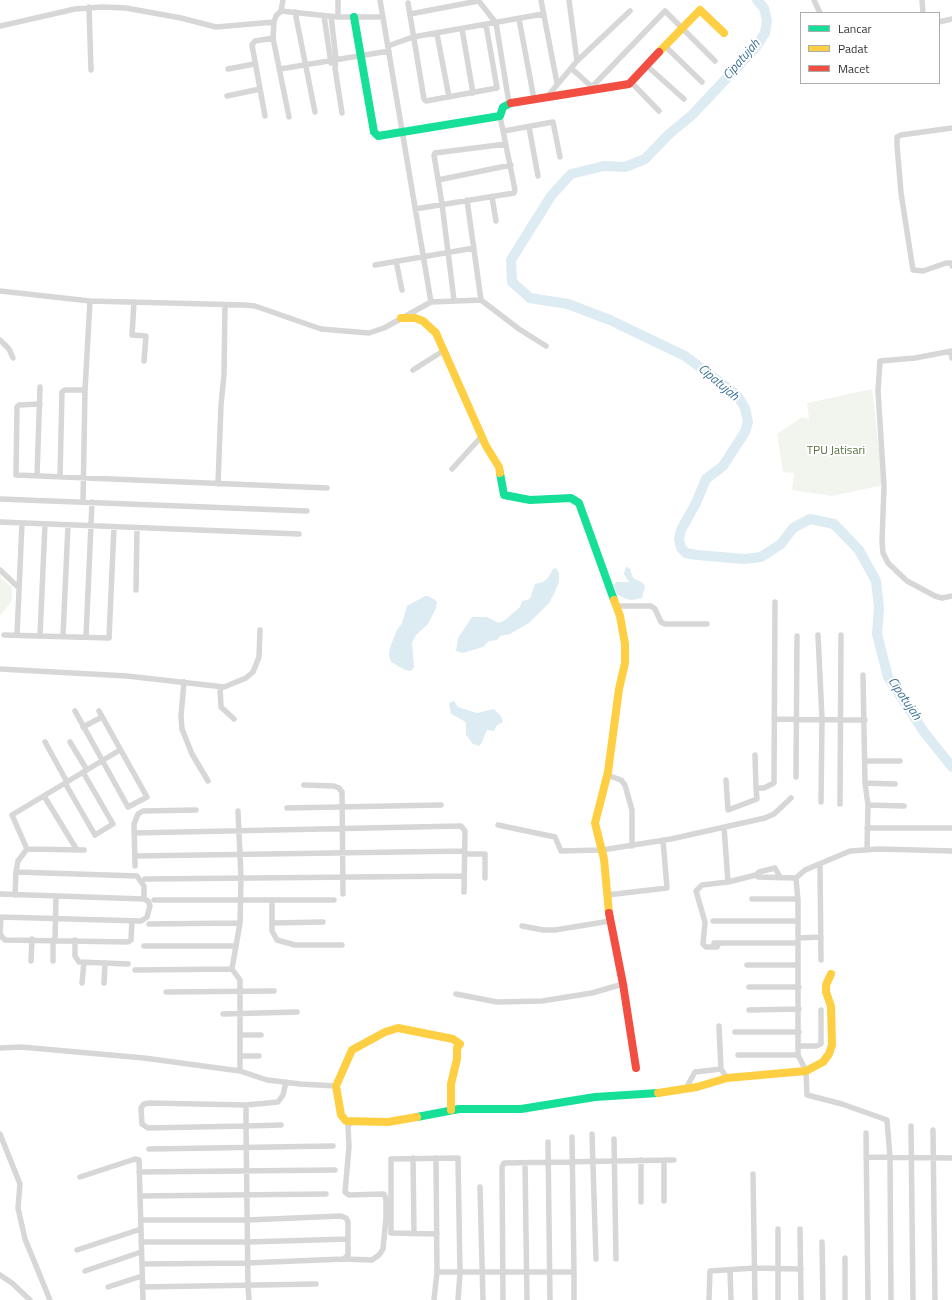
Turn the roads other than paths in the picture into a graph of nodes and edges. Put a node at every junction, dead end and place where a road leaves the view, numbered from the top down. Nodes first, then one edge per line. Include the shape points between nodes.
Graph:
1 (338, 0) edge
2 (380, 0) edge
3 (541, 0) edge
4 (569, 0) edge
5 (814, 0) edge
6 (922, 0) edge
7 (282, 1) edge
8 (478, 1) edge
9 (408, 3) dead end
10 (89, 7) junction
11 (630, 10) dead end
12 (281, 11) junction
13 (295, 12) junction
14 (820, 12) edge
15 (923, 12) edge
16 (410, 14) junction
17 (543, 14) junction
18 (324, 16) junction
19 (331, 16) junction
20 (338, 17) junction
21 (354, 17) junction
22 (382, 17) junction
23 (519, 19) junction
24 (952, 19) edge
25 (274, 22) junction
26 (940, 22) edge
27 (496, 23) junction
28 (0, 26) edge
29 (486, 26) junction
30 (683, 28) junction
31 (462, 29) junction
32 (724, 33) dead end
33 (437, 34) junction
34 (413, 37) junction
35 (273, 38) junction
36 (665, 46) junction
37 (388, 48) junction
38 (361, 56) junction
39 (333, 60) junction
40 (577, 61) junction
41 (715, 61) dead end
42 (254, 64) junction
43 (304, 64) junction
44 (647, 66) junction
45 (571, 68) junction
46 (228, 69) dead end
47 (280, 69) junction
48 (91, 70) dead end
49 (631, 82) junction
50 (702, 82) dead end
51 (557, 83) junction
52 (591, 88) junction
53 (260, 89) junction
54 (473, 94) junction
55 (227, 96) dead end
56 (449, 97) junction
57 (547, 97) junction
58 (534, 99) junction
59 (684, 99) dead end
60 (509, 103) junction
61 (659, 111) dead end
62 (315, 112) dead end
63 (342, 113) dead end
64 (265, 116) dead end
65 (500, 116) junction
66 (289, 117) dead end
67 (529, 127) junction
68 (952, 128) edge
69 (504, 132) junction
70 (403, 133) junction
71 (506, 144) junction
72 (560, 157) dead end
73 (511, 165) junction
74 (538, 176) dead end
75 (438, 180) junction
76 (492, 197) junction
77 (467, 200) junction
78 (442, 204) junction
79 (415, 209) junction
80 (496, 221) dead end
81 (474, 248) junction
82 (449, 252) junction
83 (422, 257) junction
84 (396, 261) junction
85 (375, 265) dead end
86 (952, 266) edge
87 (402, 290) dead end
88 (0, 291) edge
89 (454, 300) junction
90 (482, 300) junction
91 (90, 302) junction
92 (134, 302) junction
93 (431, 302) junction
94 (225, 305) junction
95 (401, 318) junction
96 (0, 340) edge
97 (546, 346) dead end
98 (443, 351) junction
99 (951, 351) edge
100 (13, 358) dead end
101 (952, 358) edge
102 (144, 361) dead end
103 (413, 370) dead end
104 (40, 387) dead end
105 (85, 390) junction
106 (40, 404) junction
107 (482, 436) junction
108 (452, 469) dead end
109 (37, 476) junction
110 (60, 477) junction
111 (83, 478) junction
112 (218, 484) junction
113 (326, 488) dead end
114 (0, 499) edge
115 (83, 502) junction
116 (92, 502) junction
117 (307, 511) dead end
118 (0, 522) edge
119 (22, 523) junction
120 (45, 524) junction
121 (68, 525) junction
122 (91, 526) junction
123 (114, 527) junction
124 (137, 528) junction
125 (299, 534) dead end
126 (0, 570) edge
127 (19, 588) junction
128 (136, 590) dead end
129 (952, 596) edge
130 (775, 602) dead end
131 (617, 606) junction
132 (707, 624) dead end
133 (260, 630) dead end
134 (4, 635) dead end
135 (17, 635) junction
136 (818, 635) dead end
137 (841, 635) dead end
138 (40, 636) junction
139 (63, 636) junction
140 (797, 636) dead end
141 (86, 637) junction
142 (0, 669) edge
143 (863, 676) dead end
144 (184, 682) junction
145 (220, 687) junction
146 (75, 711) dead end
147 (99, 711) dead end
148 (102, 717) junction
149 (234, 719) dead end
150 (774, 719) junction
151 (797, 719) junction
152 (841, 719) junction
153 (822, 720) junction
154 (865, 720) junction
155 (84, 727) junction
156 (45, 742) dead end
157 (70, 742) dead end
158 (120, 750) junction
159 (755, 755) dead end
160 (866, 760) junction
161 (102, 761) junction
162 (900, 761) dead end
163 (85, 771) junction
164 (607, 775) junction
165 (796, 777) dead end
166 (726, 780) dead end
167 (208, 781) dead end
168 (66, 782) junction
169 (865, 783) junction
170 (895, 784) dead end
171 (304, 785) dead end
172 (756, 788) junction
173 (44, 796) junction
174 (791, 798) dead end
175 (821, 802) dead end
176 (840, 804) dead end
177 (442, 805) dead end
178 (868, 805) junction
179 (904, 806) dead end
180 (342, 807) junction
181 (286, 808) dead end
182 (196, 810) dead end
183 (238, 811) dead end
184 (498, 825) dead end
185 (724, 827) junction
186 (868, 828) junction
187 (952, 828) edge
188 (342, 830) junction
189 (134, 832) junction
190 (239, 832) junction
191 (662, 840) junction
192 (632, 846) junction
193 (27, 849) junction
194 (77, 850) junction
195 (84, 850) dead end
196 (602, 850) junction
197 (867, 850) junction
198 (952, 850) edge
199 (464, 852) junction
200 (342, 853) junction
201 (240, 855) junction
202 (135, 856) junction
203 (820, 864) junction
204 (134, 866) dead end
205 (16, 872) junction
206 (756, 875) junction
207 (464, 876) junction
208 (343, 877) junction
209 (241, 878) junction
210 (485, 878) dead end
211 (780, 878) junction
212 (796, 878) junction
213 (144, 879) dead end
214 (728, 882) junction
215 (464, 892) dead end
216 (0, 894) edge
217 (343, 894) dead end
218 (15, 895) junction
219 (607, 895) junction
220 (56, 896) junction
221 (752, 898) dead end
222 (144, 899) junction
223 (798, 899) junction
224 (154, 900) dead end
225 (272, 900) junction
226 (334, 900) dead end
227 (240, 901) junction
228 (0, 917) edge
229 (56, 919) junction
230 (132, 921) junction
231 (610, 921) junction
232 (713, 921) dead end
233 (323, 922) dead end
234 (798, 922) junction
235 (240, 923) junction
236 (272, 923) junction
237 (149, 924) dead end
238 (522, 926) dead end
239 (821, 937) junction
240 (32, 940) junction
241 (54, 940) junction
242 (75, 940) junction
243 (798, 940) junction
244 (342, 945) dead end
245 (144, 946) dead end
246 (235, 946) junction
247 (821, 960) dead end
248 (31, 961) dead end
249 (53, 961) dead end
250 (84, 962) junction
251 (105, 963) junction
252 (128, 964) dead end
253 (747, 965) dead end
254 (798, 965) junction
255 (232, 969) junction
256 (135, 970) dead end
257 (831, 974) dead end
258 (82, 983) dead end
259 (104, 984) dead end
260 (623, 984) junction
261 (749, 987) dead end
262 (799, 987) junction
263 (239, 990) junction
264 (274, 991) dead end
265 (166, 992) dead end
266 (456, 994) dead end
267 (799, 1009) junction
268 (749, 1010) dead end
269 (821, 1010) dead end
270 (297, 1012) dead end
271 (238, 1013) junction
272 (223, 1014) dead end
273 (719, 1026) dead end
274 (735, 1032) dead end
275 (799, 1032) junction
276 (240, 1035) junction
277 (261, 1035) dead end
278 (799, 1046) junction
279 (0, 1048) edge
280 (738, 1055) dead end
281 (798, 1055) junction
282 (240, 1056) junction
283 (259, 1056) dead end
284 (636, 1068) dead end
285 (721, 1069) junction
286 (240, 1071) junction
287 (806, 1071) junction
288 (727, 1078) junction
289 (286, 1082) junction
290 (336, 1086) junction
291 (685, 1090) junction
292 (246, 1105) junction
293 (451, 1110) junction
294 (351, 1123) junction
295 (282, 1125) dead end
296 (246, 1126) junction
297 (911, 1126) dead end
298 (933, 1130) dead end
299 (866, 1133) dead end
300 (0, 1134) edge
301 (592, 1134) dead end
302 (572, 1137) dead end
303 (614, 1139) dead end
304 (548, 1142) dead end
305 (333, 1146) dead end
306 (247, 1147) junction
307 (149, 1149) dead end
308 (866, 1157) junction
309 (890, 1157) junction
310 (912, 1157) junction
311 (933, 1157) junction
312 (413, 1158) junction
313 (436, 1158) junction
314 (952, 1158) edge
315 (641, 1160) junction
316 (664, 1160) junction
317 (674, 1160) dead end
318 (616, 1161) junction
319 (548, 1162) junction
320 (571, 1162) junction
321 (593, 1162) junction
322 (525, 1163) junction
323 (335, 1170) dead end
324 (139, 1172) junction
325 (247, 1172) junction
326 (753, 1174) dead end
327 (80, 1177) dead end
328 (480, 1187) dead end
329 (326, 1194) dead end
330 (247, 1195) junction
331 (140, 1196) junction
332 (664, 1201) dead end
333 (641, 1202) dead end
334 (140, 1220) junction
335 (247, 1220) junction
336 (800, 1229) dead end
337 (141, 1230) junction
338 (778, 1230) dead end
339 (414, 1233) junction
340 (437, 1234) junction
341 (348, 1239) junction
342 (141, 1242) junction
343 (247, 1242) junction
344 (822, 1242) dead end
345 (77, 1250) dead end
346 (141, 1252) junction
347 (596, 1258) dead end
348 (845, 1258) dead end
349 (344, 1259) junction
350 (616, 1259) dead end
351 (248, 1263) junction
352 (142, 1264) junction
353 (754, 1268) junction
354 (778, 1268) junction
355 (801, 1269) junction
356 (730, 1270) junction
357 (85, 1271) dead end
358 (437, 1272) junction
359 (550, 1272) junction
360 (574, 1272) junction
361 (460, 1273) junction
362 (483, 1273) junction
363 (504, 1273) junction
364 (527, 1273) junction
365 (0, 1275) edge
366 (142, 1276) junction
367 (316, 1284) dead end
368 (108, 1286) dead end
369 (248, 1286) junction
370 (142, 1287) junction
371 (30, 1300) edge
372 (49, 1300) edge
373 (142, 1300) edge
374 (249, 1300) edge
375 (434, 1300) edge
376 (458, 1300) edge
377 (483, 1300) edge
378 (503, 1300) edge
379 (527, 1300) edge
380 (550, 1300) edge
381 (574, 1300) edge
382 (710, 1300) edge
383 (731, 1300) edge
384 (755, 1300) edge
385 (778, 1300) edge
386 (801, 1300) edge
387 (823, 1300) edge
388 (845, 1300) edge
389 (868, 1300) edge
390 (890, 1300) edge
391 (913, 1300) edge
392 (935, 1300) edge

1 - 20 street
2 - 22 street
3 - 17 street
4 - 40 street
5 - 14 street
6 - 15 street
7 - 12 street
8 - 16 street
8 - 27 street
9 - 16 street
10 - 25 street via 126,8 216,27
10 - 28 street via 46,14
10 - 48 street
11 - 40 street
12 - 13 street
12 - 25 street
13 - 18 street
13 - 43 street
16 - 34 street
17 - 23 street
17 - 51 street
18 - 19 street
18 - 39 street
19 - 20 street
19 - 39 street
20 - 21 street
21 - 22 street
21 - 38 street
22 - 37 street
23 - 27 street
23 - 58 street
24 - 26 street
25 - 35 street
27 - 29 street
27 - 60 street
29 - 31 street
29 - 54 street via 498,87
30 - 32 street via 702,10
30 - 36 street
30 - 41 street
30 - 52 street via 665,10
31 - 33 street
31 - 54 street
33 - 34 street
33 - 56 street
34 - 37 street
34 - 56 street via 424,100
35 - 42 street via 253,43
35 - 47 street
36 - 44 street
36 - 50 street
37 - 38 street
37 - 70 street
38 - 39 street
38 - 70 street via 375,134 378,136
39 - 43 street
39 - 63 street
40 - 45 street
42 - 46 street
42 - 53 street
43 - 47 street
43 - 62 street
44 - 49 street
44 - 59 street
45 - 51 street
45 - 52 street
47 - 66 street
49 - 52 street
49 - 61 street
51 - 57 street
52 - 57 street
53 - 55 street
53 - 64 street
54 - 56 street
57 - 58 street
58 - 60 street
60 - 65 street via 503,107
65 - 69 street
65 - 70 street
67 - 69 street
67 - 72 street via 554,122
67 - 74 street
68 - 86 street via 897,137 902,201 913,270 923,271 946,263 951,263
69 - 71 street
70 - 79 street
71 - 73 street
71 - 75 street via 436,154 434,157
73 - 75 street
73 - 76 street via 515,193
75 - 78 street
76 - 77 street
76 - 80 street
77 - 78 street
77 - 81 street
78 - 79 street
78 - 82 street
79 - 83 street
81 - 82 street
81 - 90 street
82 - 83 street
82 - 89 street
83 - 84 street
83 - 93 street
84 - 85 street
84 - 87 street
88 - 91 street
89 - 90 street
89 - 93 street
90 - 97 street
91 - 92 street
91 - 105 street
92 - 94 street
92 - 102 street via 132,335 146,336
93 - 95 street
94 - 95 street via 255,306 305,325 336,331 374,332
94 - 112 street
95 - 98 street via 418,319 429,325 436,333
96 - 100 street via 9,349
98 - 103 street
98 - 107 street
99 - 101 street
99 - 129 street via 880,361 878,397 884,486 883,553 888,563 907,581 939,597
104 - 106 street
105 - 110 street via 62,392
105 - 111 street
106 - 109 street
106 - 109 street via 18,405 17,414 15,474
107 - 108 street
107 - 131 street via 499,467 504,496 530,500 571,498 579,503
109 - 110 street
110 - 111 street
111 - 112 street
111 - 115 street
112 - 113 street
114 - 115 street
115 - 116 street
116 - 117 street
116 - 122 street
118 - 119 street
119 - 120 street
119 - 127 street
120 - 121 street
120 - 138 street
121 - 122 street
121 - 139 street
122 - 123 street
122 - 141 street
123 - 124 street
123 - 141 street via 110,637
124 - 125 street
124 - 128 street
126 - 127 street
127 - 135 street
130 - 150 street
131 - 132 street via 652,606 661,622 665,624
131 - 164 street via 626,655
133 - 145 street via 259,657 252,672 241,680
134 - 135 street
135 - 138 street
136 - 153 street
137 - 152 street
138 - 139 street
139 - 141 street
140 - 151 street
142 - 144 street
143 - 154 street
144 - 145 street
144 - 167 street via 182,729 192,754
145 - 149 street via 221,707
146 - 155 street
147 - 148 street
148 - 155 street
148 - 158 street
150 - 151 street
150 - 172 street via 774,783 764,788
151 - 153 street
151 - 165 street
152 - 153 street
152 - 154 street
152 - 176 street
153 - 175 street
154 - 160 street
155 - 161 street
156 - 168 street
157 - 163 street
158 - 161 street
158 - 161 street via 146,797 128,807
159 - 172 street
160 - 162 street
160 - 169 street
161 - 163 street
163 - 168 street
163 - 168 street via 113,824 95,835
164 - 192 street via 621,780 625,785 632,810
164 - 196 street via 595,820
166 - 172 street via 728,810 757,800
168 - 173 street
169 - 170 street
169 - 178 street
171 - 180 street via 339,788 342,792
173 - 193 street via 12,815
173 - 194 street
174 - 185 street via 774,814 765,818
177 - 180 street
178 - 179 street
178 - 186 street
180 - 181 street
180 - 188 street
182 - 189 street via 143,811 135,818
183 - 190 street
184 - 196 street via 555,837 561,851
185 - 191 street
185 - 214 street
186 - 187 street
186 - 197 street
188 - 190 street
188 - 199 street via 460,826 465,831
188 - 200 street
189 - 190 street
189 - 202 street
190 - 201 street
191 - 192 street
191 - 219 street via 667,888
192 - 196 street
193 - 194 street
193 - 205 street via 18,861
194 - 195 street
196 - 219 street
197 - 198 street
197 - 203 street via 850,851
199 - 200 street
199 - 207 street
199 - 210 street via 486,854
200 - 201 street
200 - 208 street
201 - 202 street
201 - 209 street
202 - 204 street
203 - 212 street via 802,872
203 - 239 street
205 - 218 street
205 - 222 street via 137,876 144,886
206 - 211 street
206 - 211 street via 775,868
206 - 214 street
207 - 208 street
207 - 215 street
208 - 209 street
208 - 217 street
209 - 213 street
209 - 227 street
211 - 212 street
212 - 223 street
214 - 243 street via 702,886 696,891 705,922 703,944 706,947 716,947 716,943
216 - 218 street
218 - 220 street
219 - 231 street
220 - 222 street
220 - 229 street
221 - 223 street
222 - 230 street via 150,906 147,917 141,921
223 - 234 street
224 - 227 street
225 - 226 street
225 - 227 street
225 - 236 street
227 - 235 street
228 - 229 street
228 - 240 street via 0,933 3,939
229 - 230 street
229 - 241 street
230 - 242 street via 131,940 128,942
231 - 238 street via 555,930
231 - 260 street
232 - 234 street
233 - 236 street
234 - 243 street
235 - 237 street
235 - 246 street
236 - 244 street via 275,938 286,944
239 - 243 street
239 - 247 street
240 - 241 street
240 - 248 street
241 - 242 street
241 - 249 street
242 - 250 street via 76,959
243 - 254 street
245 - 246 street
246 - 255 street
250 - 251 street
250 - 258 street
251 - 252 street
251 - 259 street
253 - 254 street
254 - 262 street
255 - 256 street
255 - 263 street via 240,980
257 - 287 street via 826,992 831,1006 832,1045 823,1062
260 - 266 street via 592,993 542,1001 497,1002
260 - 284 street
261 - 262 street
262 - 267 street
263 - 264 street
263 - 265 street
263 - 271 street
267 - 268 street
267 - 275 street
269 - 278 street via 822,1044
270 - 271 street
271 - 272 street
271 - 276 street
273 - 285 street
274 - 275 street
275 - 278 street
276 - 277 street
276 - 282 street
278 - 281 street
279 - 286 street via 21,1047 144,1058
280 - 281 street
281 - 287 street
282 - 283 street
282 - 286 street
285 - 288 street
285 - 291 street via 695,1072
286 - 289 street via 267,1080
287 - 288 street
287 - 309 street via 808,1097 842,1104 886,1119
288 - 291 street
289 - 290 street
289 - 292 street via 283,1095 278,1102
290 - 293 street via 352,1050 385,1032 398,1028 410,1029 453,1039 460,1044 457,1048 451,1084
290 - 294 street via 342,1117
291 - 293 street via 595,1097 521,1109
292 - 296 street
292 - 296 street via 150,1103 144,1104 140,1109 142,1124 148,1128
293 - 294 street via 400,1120
294 - 349 street via 348,1125 349,1147 344,1192 349,1195 384,1194 386,1218 383,1250 379,1255 372,1260
295 - 296 street
296 - 306 street
297 - 310 street
298 - 311 street
299 - 308 street
300 - 372 street via 20,1184 18,1208 25,1239
301 - 321 street
302 - 320 street
303 - 318 street
304 - 319 street
305 - 306 street
306 - 307 street
306 - 325 street
308 - 309 street
308 - 389 street
309 - 310 street
309 - 390 street
310 - 311 street
310 - 391 street
311 - 314 street
311 - 392 street
312 - 313 street
312 - 339 street
312 - 339 street via 391,1159 391,1233
313 - 340 street
313 - 361 street via 458,1158
315 - 316 street
315 - 318 street
315 - 333 street
316 - 317 street
316 - 332 street
318 - 321 street
318 - 350 street
319 - 320 street
319 - 322 street
319 - 359 street
320 - 321 street
320 - 360 street
321 - 347 street
322 - 363 street via 502,1165
322 - 364 street
323 - 325 street
324 - 325 street
324 - 327 street via 137,1159
324 - 331 street
325 - 330 street
326 - 353 street
328 - 362 street
329 - 330 street
330 - 331 street
330 - 335 street
331 - 334 street
334 - 335 street
334 - 337 street
335 - 341 street via 341,1216 348,1222
335 - 343 street
336 - 355 street
337 - 342 street
337 - 345 street
338 - 354 street
339 - 340 street
340 - 358 street
341 - 343 street
341 - 349 street via 348,1255
342 - 343 street
342 - 346 street
343 - 351 street
344 - 387 street
346 - 352 street
346 - 357 street
348 - 388 street
349 - 351 street
351 - 352 street
351 - 369 street
352 - 366 street
353 - 354 street
353 - 356 street
353 - 384 street
354 - 355 street
354 - 385 street
355 - 386 street
356 - 382 street via 709,1272
356 - 383 street
358 - 361 street
358 - 375 street
359 - 360 street
359 - 364 street
359 - 380 street
360 - 381 street
361 - 362 street
361 - 376 street
362 - 363 street
362 - 377 street
363 - 364 street
363 - 378 street
364 - 379 street
365 - 371 street
366 - 368 street
366 - 370 street
367 - 369 street
369 - 370 street
369 - 374 street
370 - 373 street

